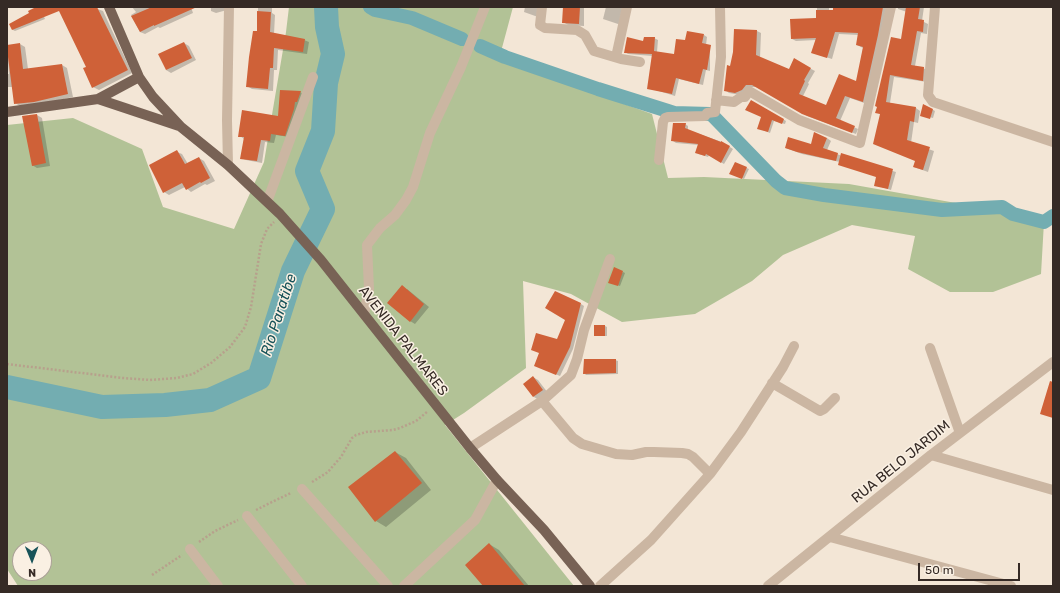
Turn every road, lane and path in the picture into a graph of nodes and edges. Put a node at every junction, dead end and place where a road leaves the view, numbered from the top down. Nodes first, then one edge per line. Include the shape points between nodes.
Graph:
1 (109, 7) edge
2 (229, 7) edge
3 (485, 7) edge
4 (542, 7) edge
5 (627, 7) edge
6 (720, 7) edge
7 (891, 7) edge
8 (935, 7) edge
9 (616, 57) junction
10 (640, 62) dead end
11 (139, 77) junction
12 (313, 77) dead end
13 (98, 99) junction
14 (716, 100) junction
15 (7, 112) edge
16 (181, 127) junction
17 (1053, 142) edge
18 (659, 160) dead end
19 (228, 165) junction
20 (267, 202) junction
21 (280, 214) junction
22 (610, 259) dead end
23 (364, 315) junction
24 (794, 346) dead end
25 (930, 348) dead end
26 (1053, 362) edge
27 (7, 364) edge
28 (772, 383) junction
29 (835, 398) dead end
30 (542, 401) junction
31 (960, 433) junction
32 (470, 448) junction
33 (932, 455) junction
34 (710, 474) junction
35 (497, 480) junction
36 (302, 489) dead end
37 (1053, 490) edge
38 (247, 516) dead end
39 (830, 537) junction
40 (190, 549) dead end
41 (987, 583) edge
42 (218, 586) edge
43 (302, 586) edge
44 (388, 586) edge
45 (404, 586) edge
46 (590, 586) edge
47 (600, 586) edge
48 (768, 586) edge
49 (1011, 586) edge

1 - 11 main road
2 - 19 street
3 - 23 street via 461,68 430,133 410,193 395,215 380,228 367,245 369,290
4 - 9 street via 540,25 577,30 585,35 594,51
5 - 9 street
6 - 14 street via 721,57
7 - 14 street via 860,143 799,120 749,91 746,97 734,102
8 - 17 street via 928,95 933,102
9 - 10 street
11 - 13 main road
11 - 16 main road via 153,97
12 - 20 street
13 - 15 main road
13 - 16 main road
14 - 18 street via 710,114 665,118
16 - 19 main road, AVENIDA PALMARES
19 - 20 main road, AVENIDA PALMARES
20 - 21 main road, AVENIDA PALMARES
21 - 23 main road, AVENIDA PALMARES via 316,254
21 - 27 path via 262,239 251,307 245,327 230,347 193,374 177,378 144,380
22 - 30 street via 584,330 571,375
23 - 32 main road, AVENIDA PALMARES
24 - 28 street
25 - 31 street
26 - 31 street, RUA BELO JARDIM
28 - 29 street via 820,411
28 - 34 street
30 - 32 street
30 - 34 street via 573,438 582,444 616,454 688,454
31 - 33 street, RUA BELO JARDIM
32 - 35 main road, AVENIDA PALMARES
33 - 37 street
33 - 39 street, RUA BELO JARDIM
34 - 47 street via 651,540
35 - 45 street via 475,520
35 - 46 main road, AVENIDA PALMARES via 544,530
36 - 44 street
38 - 43 street
39 - 41 street
39 - 48 street, RUA BELO JARDIM
40 - 42 street
41 - 49 street

